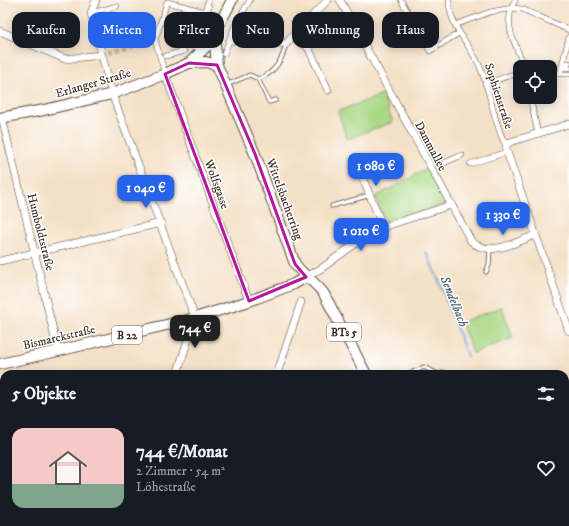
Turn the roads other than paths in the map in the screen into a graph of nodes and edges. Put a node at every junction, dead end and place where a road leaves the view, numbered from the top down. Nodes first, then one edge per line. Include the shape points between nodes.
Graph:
1 (96, 0) edge
2 (209, 0) edge
3 (232, 0) edge
4 (250, 0) edge
5 (328, 0) edge
6 (340, 0) edge
7 (401, 0) edge
8 (449, 0) edge
9 (515, 0) edge
10 (167, 1) edge
11 (116, 6) dead end
12 (512, 8) junction
13 (208, 9) junction
14 (91, 12) edge
15 (95, 12) edge
16 (207, 12) edge
17 (316, 12) edge
18 (224, 16) edge
19 (455, 25) junction
20 (569, 30) edge
21 (0, 31) edge
22 (459, 33) junction
23 (292, 37) edge
24 (569, 37) edge
25 (232, 41) edge
26 (228, 42) junction
27 (286, 44) joint
28 (99, 48) edge
29 (206, 48) edge
30 (215, 48) edge
31 (308, 48) edge
32 (184, 51) dead end
33 (224, 54) dead end
34 (101, 55) junction
35 (166, 56) dead end
36 (521, 60) edge
37 (189, 63) junction
38 (569, 63) edge
39 (217, 65) junction
40 (562, 65) junction
41 (569, 68) edge
42 (165, 74) junction
43 (513, 74) edge
44 (560, 74) joint
45 (569, 74) edge
46 (258, 79) junction
47 (485, 84) junction
48 (226, 85) junction
49 (328, 90) dead end
50 (112, 94) junction
51 (276, 100) dead end
52 (532, 104) edge
53 (1, 118) edge
54 (569, 124) edge
55 (538, 134) junction
56 (506, 149) junction
57 (462, 155) dead end
58 (356, 162) dead end
59 (444, 163) dead end
60 (470, 164) dead end
61 (370, 195) junction
62 (451, 205) junction
63 (332, 206) dead end
64 (161, 223) junction
65 (383, 227) junction
66 (535, 235) junction
67 (490, 250) junction
68 (34, 253) junction
69 (0, 261) edge
70 (486, 272) dead end
71 (306, 277) junction
72 (249, 301) junction
73 (301, 302) dead end
74 (566, 316) edge
75 (195, 318) junction
76 (569, 332) edge
77 (58, 351) junction
78 (0, 364) edge
79 (178, 370) edge
80 (278, 370) edge
81 (364, 370) edge
82 (418, 370) edge
83 (430, 370) edge

1 - 14 street
2 - 13 street via 206,7
3 - 18 main road
4 - 26 street
5 - 17 street
6 - 62 street, Dammallee
7 - 22 street via 430,51
8 - 19 street, Sophienstraße
9 - 12 street
10 - 13 street
10 - 42 street via 155,40
11 - 15 street
12 - 19 street via 490,12
12 - 20 street via 522,9
12 - 36 street via 510,26
13 - 16 street
19 - 22 street, Sophienstraße
21 - 34 street via 65,59
22 - 47 street, Sophienstraße via 480,67
23 - 27 street
24 - 40 street
25 - 26 street
26 - 33 street
27 - 46 lane via 280,61 265,77
28 - 34 street
29 - 37 main road
30 - 39 main road, Wittelsbacherring
31 - 49 street
32 - 35 street
34 - 50 street
37 - 39 main road via 206,62
37 - 42 main road, Erlanger Straße
38 - 40 street
39 - 48 main road, Wittelsbacherring
40 - 41 street
40 - 44 street
42 - 50 main road, Erlanger Straße
42 - 72 street, Wolfsgasse
43 - 47 street
44 - 45 street
46 - 48 lane via 250,75
46 - 51 lane via 269,102
47 - 56 street, Sophienstraße
48 - 71 main road, Wittelsbacherring via 255,154 295,264
50 - 53 main road, Erlanger Straße
50 - 64 street
52 - 55 street
53 - 68 street, Humboldtstraße
54 - 55 street
55 - 56 street via 510,142
56 - 60 street
56 - 66 street
57 - 59 street
58 - 61 street
61 - 63 lane
61 - 65 street
62 - 65 street
62 - 67 street, Dammallee via 471,241
64 - 68 street
64 - 75 street
65 - 71 street
66 - 67 street
66 - 74 street
67 - 70 lane
68 - 69 street
68 - 77 street, Humboldtstraße
71 - 72 main road, Bismarckstraße / B 22
71 - 81 main road, Wittelsbacherring / BTs 5 via 324,294
72 - 75 main road, Bismarckstraße / B 22
73 - 80 street
74 - 76 street
75 - 77 main road, Bismarckstraße / B 22
75 - 79 street
77 - 78 main road, Bismarckstraße / B 22
82 - 83 lane via 424,367

